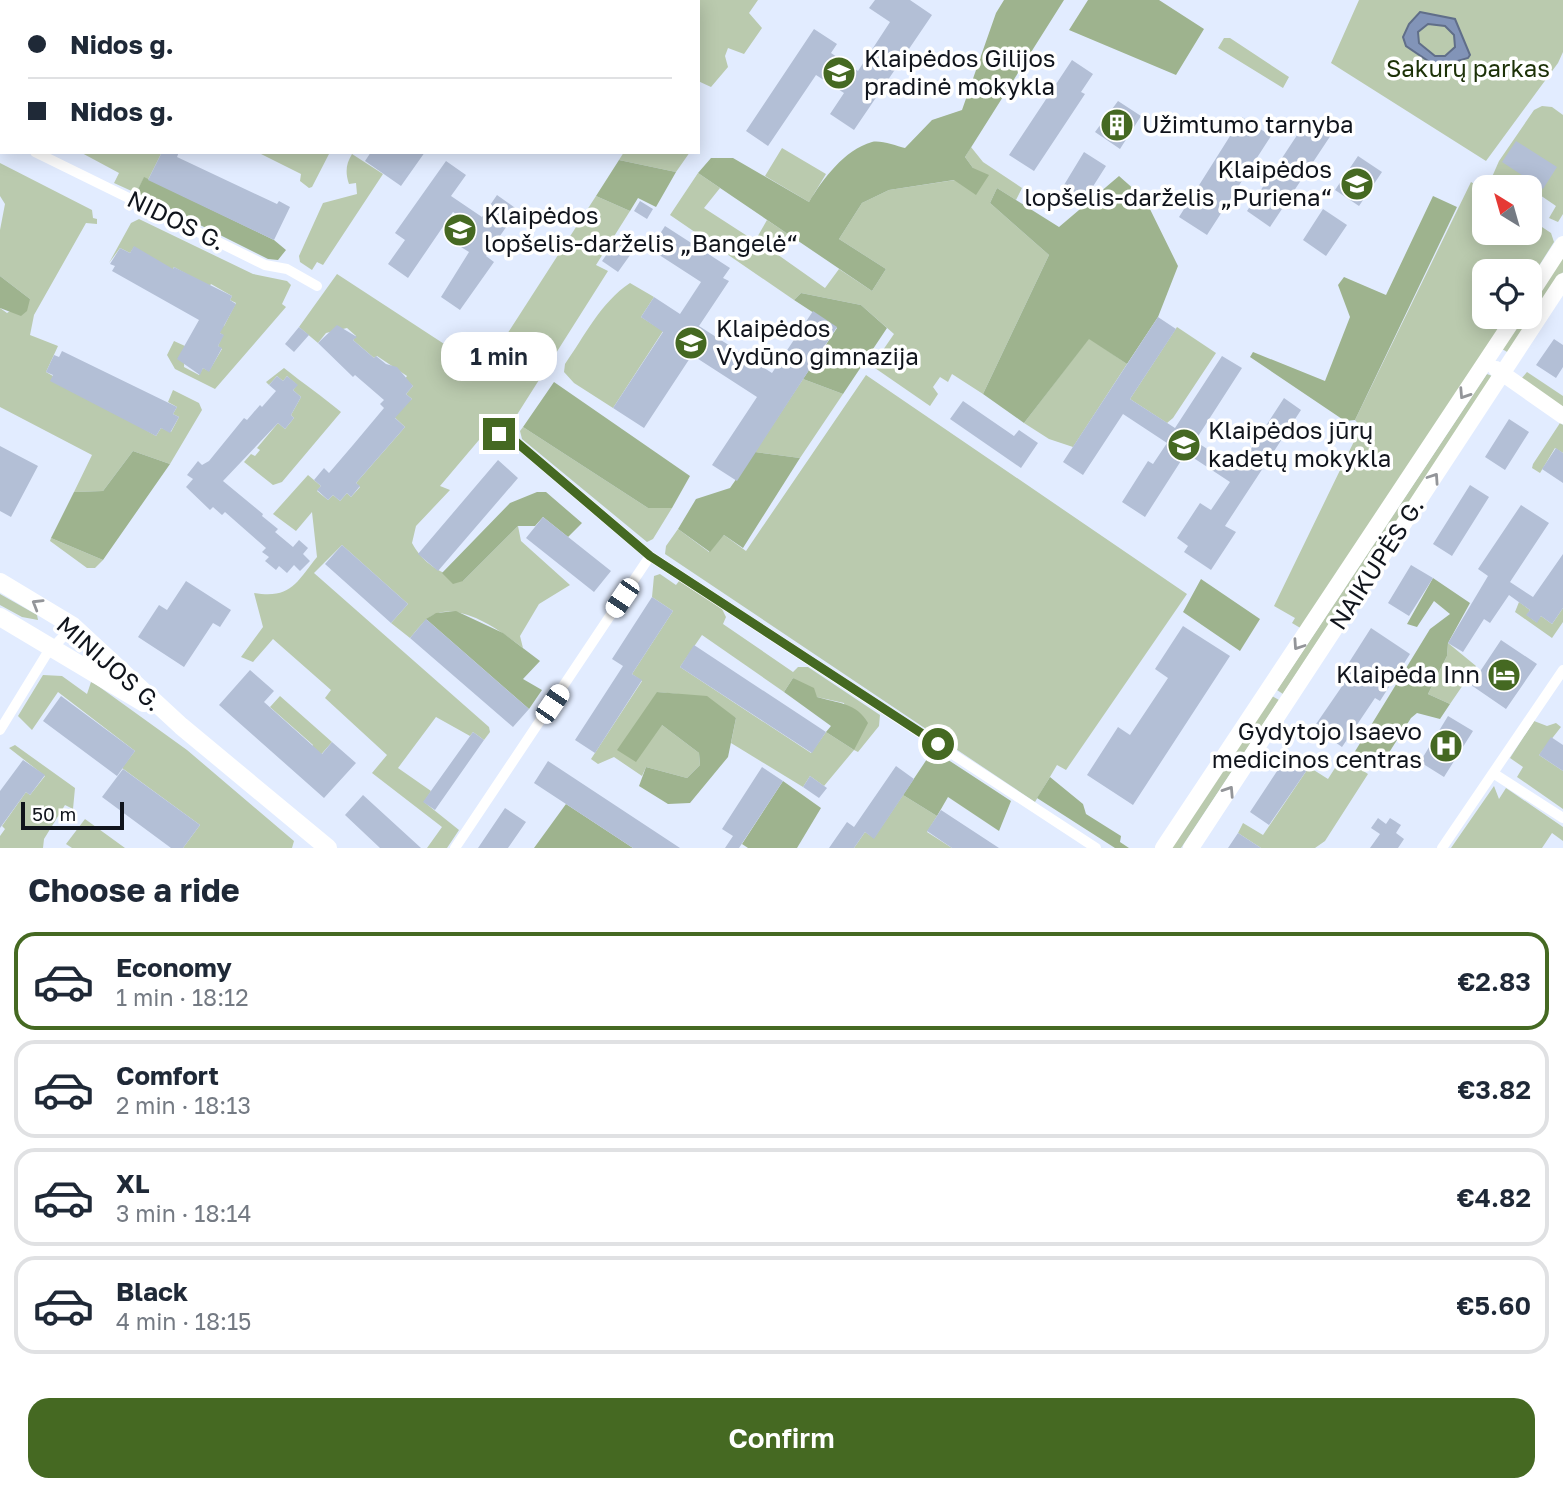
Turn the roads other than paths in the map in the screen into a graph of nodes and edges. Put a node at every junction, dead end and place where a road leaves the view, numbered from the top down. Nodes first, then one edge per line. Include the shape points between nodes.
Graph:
1 (39, 154) edge
2 (1563, 244) edge
3 (1542, 276) edge
4 (1563, 281) edge
5 (317, 286) dead end
6 (1507, 329) edge
7 (1485, 362) junction
8 (1503, 374) junction
9 (1563, 416) edge
10 (499, 434) dead end
11 (650, 556) junction
12 (0, 582) edge
13 (0, 617) edge
14 (73, 626) junction
15 (54, 646) junction
16 (1563, 670) edge
17 (181, 726) junction
18 (0, 730) edge
19 (1493, 773) junction
20 (1563, 818) edge
21 (328, 848) edge
22 (455, 848) edge
23 (1096, 848) edge
24 (1163, 848) edge
25 (1191, 848) edge
26 (1442, 848) edge

1 - 5 street, NIDOS G.
2 - 3 street
4 - 8 street, NAIKUPĖS G.
6 - 7 street, NAIKUPĖS G.
7 - 8 street
7 -> 24 street, NAIKUPĖS G.
8 - 9 street
25 -> 8 street, NAIKUPĖS G.
10 - 11 street via 508,435
11 - 22 street
11 - 23 street
14 -> 12 main road, MINIJOS G.
13 - 15 main road, MINIJOS G.
14 - 15 street
14 - 17 main road, MINIJOS G.
15 - 17 main road, MINIJOS G.
15 - 18 street
16 - 19 street
17 - 21 main road, MINIJOS G.
19 - 20 street
19 - 26 street

